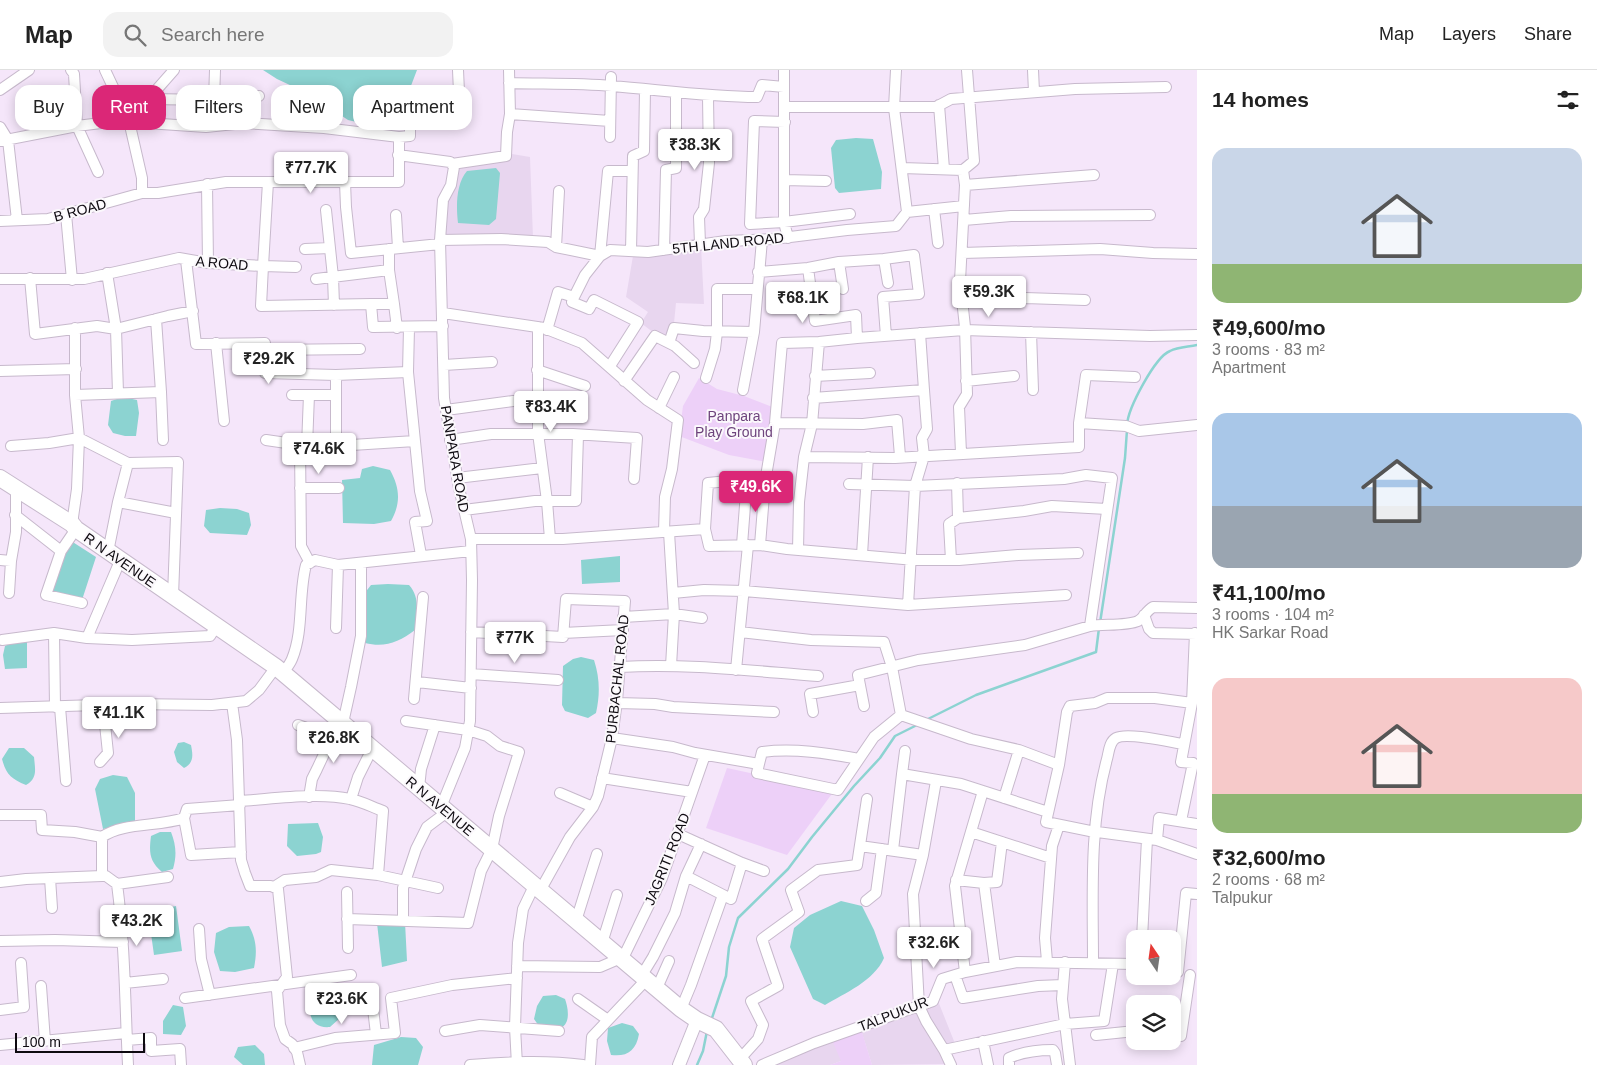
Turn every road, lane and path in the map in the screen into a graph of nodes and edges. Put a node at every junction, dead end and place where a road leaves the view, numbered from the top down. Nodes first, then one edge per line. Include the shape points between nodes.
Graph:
1 (29, 70) edge
2 (71, 70) edge
3 (105, 70) edge
4 (174, 70) edge
5 (214, 70) edge
6 (458, 70) edge
7 (509, 70) edge
8 (784, 70) edge
9 (896, 70) edge
10 (967, 70) edge
11 (1033, 70) edge
12 (612, 82) junction
13 (509, 83) junction
14 (74, 85) edge
15 (112, 85) edge
16 (161, 85) edge
17 (214, 85) edge
18 (784, 87) junction
19 (1166, 87) dead end
20 (0, 90) edge
21 (645, 90) junction
22 (676, 92) junction
23 (1034, 92) junction
24 (708, 97) junction
25 (969, 98) junction
26 (939, 105) junction
27 (784, 108) junction
28 (894, 108) junction
29 (510, 114) junction
30 (610, 121) junction
31 (785, 122) junction
32 (166, 124) edge
33 (0, 127) edge
34 (57, 130) edge
35 (78, 130) edge
36 (131, 130) edge
37 (399, 137) junction
38 (610, 137) dead end
39 (4, 141) edge
40 (398, 155) junction
41 (452, 164) junction
42 (902, 168) junction
43 (944, 169) junction
44 (963, 170) junction
45 (632, 171) junction
46 (98, 172) dead end
47 (12, 175) junction
48 (1094, 175) dead end
49 (0, 176) edge
50 (784, 180) junction
51 (826, 181) dead end
52 (268, 182) junction
53 (345, 182) junction
54 (207, 184) junction
55 (965, 185) junction
56 (559, 191) dead end
57 (142, 193) junction
58 (964, 206) junction
59 (934, 209) junction
60 (326, 210) dead end
61 (908, 212) junction
62 (66, 214) junction
63 (850, 214) dead end
64 (396, 215) dead end
65 (1150, 215) dead end
66 (17, 220) junction
67 (964, 220) junction
68 (0, 221) edge
69 (784, 222) junction
70 (788, 238) junction
71 (762, 240) junction
72 (440, 242) junction
73 (938, 243) dead end
74 (700, 244) junction
75 (556, 247) junction
76 (305, 248) dead end
77 (330, 248) junction
78 (394, 249) junction
79 (664, 250) junction
80 (631, 251) junction
81 (962, 253) junction
82 (1197, 254) edge
83 (600, 256) junction
84 (884, 259) junction
85 (186, 260) junction
86 (839, 262) junction
87 (208, 263) junction
88 (264, 266) junction
89 (296, 267) dead end
90 (808, 268) junction
91 (389, 270) junction
92 (758, 272) junction
93 (108, 273) junction
94 (333, 277) junction
95 (30, 278) junction
96 (0, 279) edge
97 (316, 279) dead end
98 (72, 280) junction
99 (888, 283) dead end
100 (757, 289) junction
101 (843, 289) dead end
102 (574, 297) junction
103 (1085, 300) dead end
104 (962, 301) junction
105 (371, 304) junction
106 (394, 304) junction
107 (334, 305) junction
108 (192, 311) junction
109 (443, 312) junction
110 (156, 319) junction
111 (443, 326) junction
112 (75, 328) junction
113 (397, 328) junction
114 (409, 328) junction
115 (543, 328) junction
116 (116, 329) junction
117 (964, 330) junction
118 (717, 332) junction
119 (754, 332) junction
120 (1031, 332) junction
121 (920, 333) junction
122 (1197, 335) edge
123 (886, 336) junction
124 (857, 338) junction
125 (819, 342) junction
126 (216, 343) junction
127 (669, 344) junction
128 (266, 350) junction
129 (360, 350) dead end
130 (492, 362) dead end
131 (694, 362) dead end
132 (444, 365) junction
133 (610, 366) junction
134 (76, 369) junction
135 (537, 370) junction
136 (0, 371) edge
137 (408, 372) junction
138 (870, 373) dead end
139 (336, 376) junction
140 (815, 376) junction
141 (1014, 376) dead end
142 (674, 377) dead end
143 (1135, 377) dead end
144 (706, 378) dead end
145 (966, 380) junction
146 (624, 381) junction
147 (585, 386) dead end
148 (744, 390) dead end
149 (924, 390) junction
150 (1032, 390) dead end
151 (161, 392) junction
152 (118, 393) junction
153 (75, 395) junction
154 (292, 395) dead end
155 (308, 395) junction
156 (335, 395) junction
157 (813, 398) junction
158 (513, 401) dead end
159 (659, 408) junction
160 (446, 410) junction
161 (224, 421) dead end
162 (1079, 422) junction
163 (775, 424) junction
164 (812, 424) junction
165 (1197, 425) edge
166 (538, 433) junction
167 (578, 435) junction
168 (79, 438) junction
169 (163, 440) dead end
170 (266, 440) dead end
171 (450, 440) junction
172 (415, 441) junction
173 (11, 446) dead end
174 (303, 446) junction
175 (336, 446) junction
176 (961, 453) junction
177 (900, 456) junction
178 (924, 456) junction
179 (804, 457) junction
180 (868, 457) junction
181 (128, 462) junction
182 (542, 468) junction
183 (0, 478) edge
184 (457, 478) junction
185 (634, 479) dead end
186 (748, 479) junction
187 (765, 482) junction
188 (866, 483) junction
189 (957, 483) junction
190 (848, 484) dead end
191 (915, 486) junction
192 (300, 488) junction
193 (339, 488) dead end
194 (16, 489) junction
195 (547, 500) junction
196 (118, 502) junction
197 (464, 510) junction
198 (1107, 510) junction
199 (176, 513) junction
200 (15, 515) junction
201 (958, 518) junction
202 (74, 527) junction
203 (705, 529) junction
204 (667, 532) junction
205 (470, 539) junction
206 (550, 539) junction
207 (745, 545) junction
208 (760, 545) junction
209 (798, 550) junction
210 (61, 551) junction
211 (471, 551) junction
212 (1078, 553) dead end
213 (421, 555) junction
214 (114, 556) junction
215 (862, 556) junction
216 (5, 560) edge
217 (911, 560) junction
218 (951, 560) junction
219 (310, 563) junction
220 (361, 563) junction
221 (338, 565) junction
222 (744, 591) junction
223 (9, 593) dead end
224 (673, 593) junction
225 (1066, 594) dead end
226 (173, 596) junction
227 (424, 597) dead end
228 (82, 603) dead end
229 (908, 605) junction
230 (1197, 608) edge
231 (674, 614) junction
232 (1144, 615) junction
233 (623, 617) junction
234 (702, 618) dead end
235 (216, 625) junction
236 (1099, 625) junction
237 (336, 628) dead end
238 (622, 630) junction
239 (471, 632) junction
240 (740, 632) junction
241 (54, 633) junction
242 (563, 633) junction
243 (1196, 634) edge
244 (87, 638) junction
245 (2, 640) dead end
246 (671, 666) junction
247 (620, 667) junction
248 (892, 667) junction
249 (280, 670) junction
250 (736, 670) junction
251 (471, 674) junction
252 (818, 676) dead end
253 (558, 680) dead end
254 (416, 682) junction
255 (860, 685) junction
256 (471, 688) junction
257 (414, 699) dead end
258 (232, 702) junction
259 (617, 703) junction
260 (1192, 703) junction
261 (103, 706) junction
262 (864, 706) dead end
263 (58, 707) junction
264 (0, 708) edge
265 (774, 712) dead end
266 (813, 712) dead end
267 (901, 715) junction
268 (406, 721) dead end
269 (343, 723) junction
270 (298, 725) dead end
271 (435, 725) junction
272 (468, 730) junction
273 (332, 737) junction
274 (612, 738) junction
275 (1184, 744) junction
276 (372, 749) junction
277 (1019, 750) junction
278 (905, 751) dead end
279 (705, 755) junction
280 (859, 758) junction
281 (100, 762) dead end
282 (759, 764) junction
283 (1059, 765) junction
284 (902, 774) junction
285 (602, 778) junction
286 (66, 781) dead end
287 (936, 781) junction
288 (418, 788) junction
289 (983, 791) junction
290 (692, 792) junction
291 (560, 793) dead end
292 (309, 797) junction
293 (1004, 798) junction
294 (351, 799) junction
295 (867, 799) dead end
296 (240, 803) junction
297 (594, 807) junction
298 (444, 809) junction
299 (1048, 812) junction
300 (0, 815) edge
301 (184, 818) junction
302 (1181, 821) junction
303 (1197, 824) edge
304 (1059, 825) junction
305 (1094, 831) junction
306 (971, 832) junction
307 (678, 834) junction
308 (102, 837) junction
309 (1152, 840) junction
310 (1002, 842) junction
311 (701, 844) junction
312 (860, 846) junction
313 (882, 848) junction
314 (492, 849) junction
315 (893, 850) junction
316 (241, 852) junction
317 (597, 854) dead end
318 (1197, 854) edge
319 (923, 855) junction
320 (1051, 858) junction
321 (742, 863) junction
322 (764, 871) dead end
323 (378, 875) junction
324 (102, 876) junction
325 (686, 876) junction
326 (168, 877) dead end
327 (50, 878) junction
328 (956, 880) junction
329 (405, 881) junction
330 (0, 882) edge
331 (984, 883) junction
332 (117, 884) junction
333 (274, 887) junction
334 (538, 887) junction
335 (438, 888) dead end
336 (347, 892) dead end
337 (1197, 894) edge
338 (617, 895) dead end
339 (723, 895) junction
340 (866, 901) dead end
341 (52, 908) dead end
342 (347, 919) junction
343 (403, 919) junction
344 (576, 921) junction
345 (199, 929) dead end
346 (1143, 930) edge
347 (1181, 930) edge
348 (0, 941) edge
349 (123, 942) junction
350 (602, 943) junction
351 (348, 948) dead end
352 (621, 959) junction
353 (669, 961) dead end
354 (1047, 962) junction
355 (1065, 962) junction
356 (1093, 963) junction
357 (21, 964) dead end
358 (1113, 964) junction
359 (1126, 964) edge
360 (517, 966) junction
361 (995, 966) junction
362 (1181, 973) edge
363 (960, 974) junction
364 (352, 975) dead end
365 (1194, 975) edge
366 (517, 978) junction
367 (163, 979) dead end
368 (648, 981) junction
369 (126, 984) junction
370 (282, 984) junction
371 (1063, 985) junction
372 (41, 986) dead end
373 (210, 995) junction
374 (185, 998) dead end
375 (578, 999) dead end
376 (372, 1000) dead end
377 (919, 1006) junction
378 (681, 1009) junction
379 (0, 1010) edge
380 (608, 1020) junction
381 (706, 1024) junction
382 (1065, 1024) junction
383 (515, 1027) junction
384 (559, 1030) dead end
385 (445, 1031) dead end
386 (1126, 1032) edge
387 (376, 1034) junction
388 (1096, 1035) dead end
389 (1181, 1036) edge
390 (127, 1037) junction
391 (46, 1041) junction
392 (983, 1041) junction
393 (0, 1045) edge
394 (294, 1048) junction
395 (944, 1050) junction
396 (741, 1062) edge
397 (517, 1063) edge
398 (128, 1065) edge
399 (182, 1065) edge
400 (300, 1065) edge
401 (470, 1065) edge
402 (583, 1065) edge
403 (590, 1065) edge
404 (679, 1065) edge
405 (762, 1065) edge
406 (950, 1065) edge
407 (988, 1065) edge
408 (1009, 1065) edge
409 (1057, 1065) edge
410 (1070, 1065) edge

1 - 20 street
2 - 14 street
3 - 15 street
4 - 16 street
5 - 17 street
6 - 37 street via 460,114 410,110 410,136
7 - 13 street
8 - 18 street
9 - 28 street
10 - 25 street
11 - 23 street
12 - 13 street
12 - 21 street
12 - 30 street
13 - 29 street
18 - 24 street via 762,85 757,97
18 - 27 street
19 - 23 street
21 - 22 street
21 - 45 street via 644,151 633,156
22 - 24 street
22 - 79 street via 676,168 666,170
23 - 25 street
24 - 74 street via 708,163 704,209 699,217
25 - 26 street via 951,99
25 - 44 street via 974,161
26 - 28 street
26 - 43 street
27 - 28 street
27 - 31 street
28 - 42 street
29 - 30 street
29 - 41 street via 506,156
30 - 38 street
31 - 50 street
31 - 69 street via 754,121 750,224
32 - 37 street via 206,127 254,124
33 - 39 street
34 - 39 street
35 - 46 street
36 - 57 street via 142,178
37 - 40 street
39 - 47 street
40 - 41 street
40 - 53 street, B ROAD via 399,182
41 - 72 street, PANPARA ROAD via 451,185 443,200
42 - 43 street
42 - 61 street
43 - 44 street
44 - 55 street
45 - 80 street
45 - 83 street via 608,171
47 - 49 street
47 - 66 street
48 - 55 street
50 - 51 street
50 - 69 street
52 - 53 street, B ROAD
52 - 54 street, B ROAD
52 - 88 street
53 - 78 street, 5TH LAND ROAD via 351,253
54 - 57 street, B ROAD
54 - 87 street
55 - 58 street
56 - 75 street
57 - 62 street, B ROAD
58 - 59 street
58 - 67 street
59 - 61 street
59 - 73 street
60 - 77 street
61 - 70 street, 5TH LAND ROAD via 896,226
62 - 66 street, B ROAD
62 - 98 street
63 - 69 street
64 - 78 street
65 - 67 street via 1011,216
66 - 68 street, B ROAD
67 - 81 street
69 - 70 street
70 - 71 street, 5TH LAND ROAD
71 - 74 street, 5TH LAND ROAD
71 - 92 street
72 - 75 street, 5TH LAND ROAD via 501,239 548,242
72 - 78 street, 5TH LAND ROAD
72 - 109 street, PANPARA ROAD
74 - 79 street, 5TH LAND ROAD
75 - 83 street, 5TH LAND ROAD
76 - 77 street
77 - 94 street
78 - 91 street
79 - 80 street, 5TH LAND ROAD
80 - 83 street, 5TH LAND ROAD via 610,250
81 - 82 street via 1100,249
81 - 104 street
83 - 102 street
84 - 86 street
84 - 99 street
84 - 123 street via 914,256 919,294 884,298
85 - 87 street, A ROAD
85 - 93 street, A ROAD via 179,258
85 - 108 street
86 - 90 street
86 - 101 street
87 - 88 street, A ROAD
88 - 89 street
88 - 107 street, A ROAD via 261,306
90 - 92 street
90 - 124 street via 815,321 856,314
91 - 94 street
91 - 106 street
92 - 100 street
93 - 98 street, A ROAD
93 - 116 street
94 - 97 street
94 - 107 street
95 - 96 street, A ROAD
95 - 98 street, A ROAD
95 - 112 street via 35,334
100 - 118 street via 717,289
100 - 119 street
102 - 115 street via 558,292
102 - 133 street via 572,302 589,309 594,300 638,322
103 - 104 street
104 - 117 street
105 - 106 street, A ROAD
105 - 107 street, A ROAD
105 - 113 street via 373,327
106 - 113 street
108 - 110 street
108 - 126 street via 196,344
109 - 111 street, PANPARA ROAD
109 - 115 street
110 - 116 street
110 - 151 street
111 - 114 street
111 - 132 street, PANPARA ROAD
112 - 116 street via 97,326
112 - 134 street
113 - 114 street
114 - 137 street
115 - 133 street via 582,343
115 - 135 street
116 - 152 street
117 - 120 street
117 - 121 street
117 - 145 street
118 - 119 street
118 - 127 street via 674,328
118 - 144 street
119 - 148 street
120 - 122 street
120 - 150 street
121 - 123 street
121 - 149 street
123 - 124 street
124 - 125 street
125 - 140 street
125 - 163 street via 782,343
126 - 128 street via 265,343
126 - 161 street
127 - 131 street
127 - 146 street via 655,336
128 - 129 street
128 - 139 street via 265,373
130 - 132 street
132 - 160 street, PANPARA ROAD
133 - 146 street
134 - 136 street
134 - 153 street
135 - 147 street
135 - 166 street
137 - 139 street
137 - 172 street
138 - 140 street
139 - 156 street
140 - 157 street
141 - 145 street
142 - 159 street
143 - 162 street via 1086,375
145 - 176 street via 967,394 959,407
146 - 159 street
149 - 157 street
149 - 178 street via 927,430 922,438
151 - 152 street
151 - 169 street
152 - 153 street
153 - 168 street
154 - 155 street
155 - 156 street
155 - 174 street
156 - 175 street
157 - 164 street
158 - 160 street
159 - 204 street via 678,420 665,497
160 - 171 street, PANPARA ROAD
162 - 165 street via 1139,430
162 - 176 street via 1079,447
163 - 164 street
163 - 187 street
164 - 177 street via 897,420
164 - 179 street
166 - 167 street
166 - 171 street via 492,434
166 - 182 street
167 - 185 street via 637,438
167 - 195 street via 576,501
168 - 173 street
168 - 181 street
168 - 202 street
170 - 174 street
171 - 184 street, PANPARA ROAD
172 - 175 street
172 - 213 street via 420,491 427,520 415,522
174 - 175 street
174 - 192 street
176 - 178 street
177 - 178 street
177 - 180 street
178 - 191 street
179 - 180 street
179 - 209 street
180 - 188 street
181 - 196 street
181 - 199 street via 178,462
182 - 184 street
182 - 195 street
183 - 194 main road, R N AVENUE
184 - 197 street, PANPARA ROAD
186 - 187 street
186 - 203 street via 708,482
186 - 207 street
187 - 208 street
188 - 190 street
188 - 191 street
188 - 215 street
189 - 191 street
189 - 198 street via 1086,476 1112,478
189 - 201 street
191 - 217 street
192 - 193 street
192 - 219 street via 301,546
194 - 200 street
194 - 202 main road, R N AVENUE
195 - 197 street
195 - 206 street
196 - 199 street
196 - 214 street
197 - 205 street, PANPARA ROAD
198 - 201 street via 1052,506
198 - 236 street
199 - 226 street
200 - 210 street
200 - 216 street via 16,532
201 - 218 street via 949,524
202 - 210 street
202 - 214 main road, R N AVENUE
203 - 204 street
203 - 207 street via 709,546
204 - 206 street
204 - 224 street
205 - 206 street
205 - 211 street, PANPARA ROAD
207 - 208 street
207 - 222 street
208 - 209 street
209 - 215 street
210 - 228 street via 46,595
211 - 213 street
211 - 239 street, PANPARA ROAD
212 - 218 street
213 - 220 street
214 - 226 main road, R N AVENUE
214 - 244 street
215 - 217 street
216 - 223 street
217 - 218 street
217 - 229 street
219 - 221 street via 315,560
219 - 249 street via 306,565 303,576 298,635 292,660
220 - 221 street
220 - 269 street via 361,636
221 - 237 street
222 - 224 street
222 - 229 street
222 - 240 street
224 - 231 street
225 - 229 street
226 - 235 main road, R N AVENUE
227 - 254 street
230 - 232 street via 1153,608
231 - 233 street
231 - 234 street
231 - 246 street
232 - 236 street via 1133,623
232 - 243 street via 1153,633
233 - 238 street, PURBACHAL ROAD
233 - 242 street, PURBACHAL ROAD via 625,601 566,600
235 - 244 street via 210,636 132,640
235 - 249 main road, R N AVENUE
236 - 248 street via 1025,645 918,660
238 - 242 street
238 - 247 street, PURBACHAL ROAD
239 - 242 street via 563,638
239 - 251 street, PANPARA ROAD
240 - 248 street via 811,640 884,642
240 - 250 street
241 - 244 street
241 - 245 street
241 - 263 street
243 - 260 street
246 - 247 street
246 - 250 street
247 - 259 street, PURBACHAL ROAD
248 - 255 street via 858,675
248 - 267 street
249 - 258 street via 246,701
249 - 269 main road, R N AVENUE
250 - 252 street
251 - 253 street
251 - 256 street, PANPARA ROAD
254 - 256 street
254 - 257 street
255 - 262 street
255 - 266 street via 810,694
256 - 272 street, PANPARA ROAD
258 - 261 street
258 - 296 street
259 - 265 street
259 - 274 street, PURBACHAL ROAD
260 - 275 street
260 - 283 street via 1155,698 1107,698 1070,706
261 - 263 street
261 - 281 street via 108,753
263 - 264 street
263 - 286 street
267 - 277 street via 971,739
267 - 280 street via 874,736
268 - 271 street
269 - 273 street
269 - 276 main road, R N AVENUE
270 - 273 street
271 - 272 street
271 - 288 street
272 - 298 street, PANPARA ROAD
272 - 314 street via 519,752
273 - 292 street via 312,779
274 - 279 street
274 - 285 street, PURBACHAL ROAD
275 - 302 street via 1182,762 1193,763
275 - 305 street via 1139,737 1120,737 1112,742 1101,780
276 - 288 main road, R N AVENUE
276 - 294 street
277 - 283 street
277 - 293 street
278 - 284 street
279 - 282 street
279 - 290 street, JAGRITI ROAD
280 - 282 street via 825,752 776,750 762,752
280 - 282 street via 838,790 757,774
283 - 299 street
284 - 287 street
284 - 315 street
285 - 290 street
285 - 297 street, PURBACHAL ROAD
287 - 289 street
287 - 319 street
288 - 298 main road, R N AVENUE
289 - 293 street
289 - 306 street
290 - 307 street, JAGRITI ROAD
291 - 297 street
292 - 294 street
292 - 296 street
293 - 299 street
294 - 323 street via 383,811
295 - 312 street
296 - 301 street via 187,810
296 - 316 street
297 - 334 street, PURBACHAL ROAD
298 - 314 main road, R N AVENUE
298 - 329 street via 427,827
299 - 304 street via 1046,822
300 - 308 street via 40,815 42,830
301 - 308 street via 108,832
301 - 316 street via 191,855
302 - 303 street
302 - 309 street via 1159,818
304 - 305 street
304 - 320 street
305 - 309 street
305 - 356 street
306 - 310 street
306 - 328 street
307 - 311 street
307 - 352 street, JAGRITI ROAD via 662,878
308 - 324 street
309 - 318 street
309 - 346 street
310 - 320 street
310 - 331 street via 997,882
311 - 321 street
311 - 325 street
312 - 313 street
312 - 396 street via 857,865 818,870 791,890 800,912 762,940 778,986 751,1001 763,1024 758,1039
313 - 315 street
313 - 340 street via 876,894
314 - 334 main road, R N AVENUE
314 - 343 street via 480,871 468,922
315 - 319 street
316 - 333 street via 244,874 250,886
317 - 344 street
319 - 377 street via 913,894
320 - 354 street via 1045,938
321 - 322 street
321 - 339 street via 731,899
323 - 329 street
323 - 333 street via 331,870 316,877 285,880
324 - 327 street
324 - 332 street
325 - 339 street
325 - 368 street via 675,913 653,957
326 - 332 street
327 - 330 street
327 - 341 street
328 - 331 street
328 - 363 street
329 - 335 street
329 - 343 street
331 - 361 street
332 - 349 street
333 - 370 street via 278,889 287,977
334 - 344 main road, R N AVENUE
334 - 360 street, PURBACHAL ROAD via 523,909
336 - 342 street
337 - 347 street via 1186,893
338 - 350 street
339 - 378 street
342 - 343 street
342 - 351 street
344 - 350 main road, R N AVENUE
345 - 373 street via 201,960
348 - 349 street
349 - 369 street
350 - 352 main road, R N AVENUE
352 - 360 street via 600,967
352 - 368 main road, R N AVENUE
353 - 368 street
354 - 355 street, TALPUKUR
354 - 361 street, TALPUKUR
355 - 356 street, TALPUKUR
355 - 371 street
356 - 358 street, TALPUKUR
357 - 379 street via 24,1007
358 - 359 street, TALPUKUR
358 - 382 street via 1104,1021
360 - 366 street, PURBACHAL ROAD
361 - 363 street, TALPUKUR
362 - 365 street
363 - 371 street via 963,998
363 - 377 street, TALPUKUR via 942,979 932,1001
364 - 370 street
365 - 389 street
366 - 383 street, PURBACHAL ROAD
366 - 387 street via 452,985 391,998 395,1033
367 - 369 street
368 - 378 main road, R N AVENUE
368 - 380 street
369 - 390 street
370 - 373 street
370 - 394 street via 277,991 280,1025 285,1039
371 - 382 street
372 - 391 street
373 - 374 street
375 - 380 street
376 - 387 street
377 - 395 street
377 - 405 street, TALPUKUR
378 - 381 main road, R N AVENUE
380 - 403 street via 592,1037
381 - 396 main road, R N AVENUE
381 - 404 street
382 - 392 street
382 - 410 street
383 - 384 street
383 - 385 street via 480,1025
383 - 397 street, PURBACHAL ROAD
386 - 388 street
387 - 394 street via 335,1038
390 - 391 street
390 - 398 street
390 - 399 street via 151,1038 151,1051 180,1049
391 - 393 street
392 - 395 street
392 - 407 street
394 - 400 street
395 - 406 street
397 - 401 street
397 - 402 street
408 - 409 street via 1012,1056 1053,1050

